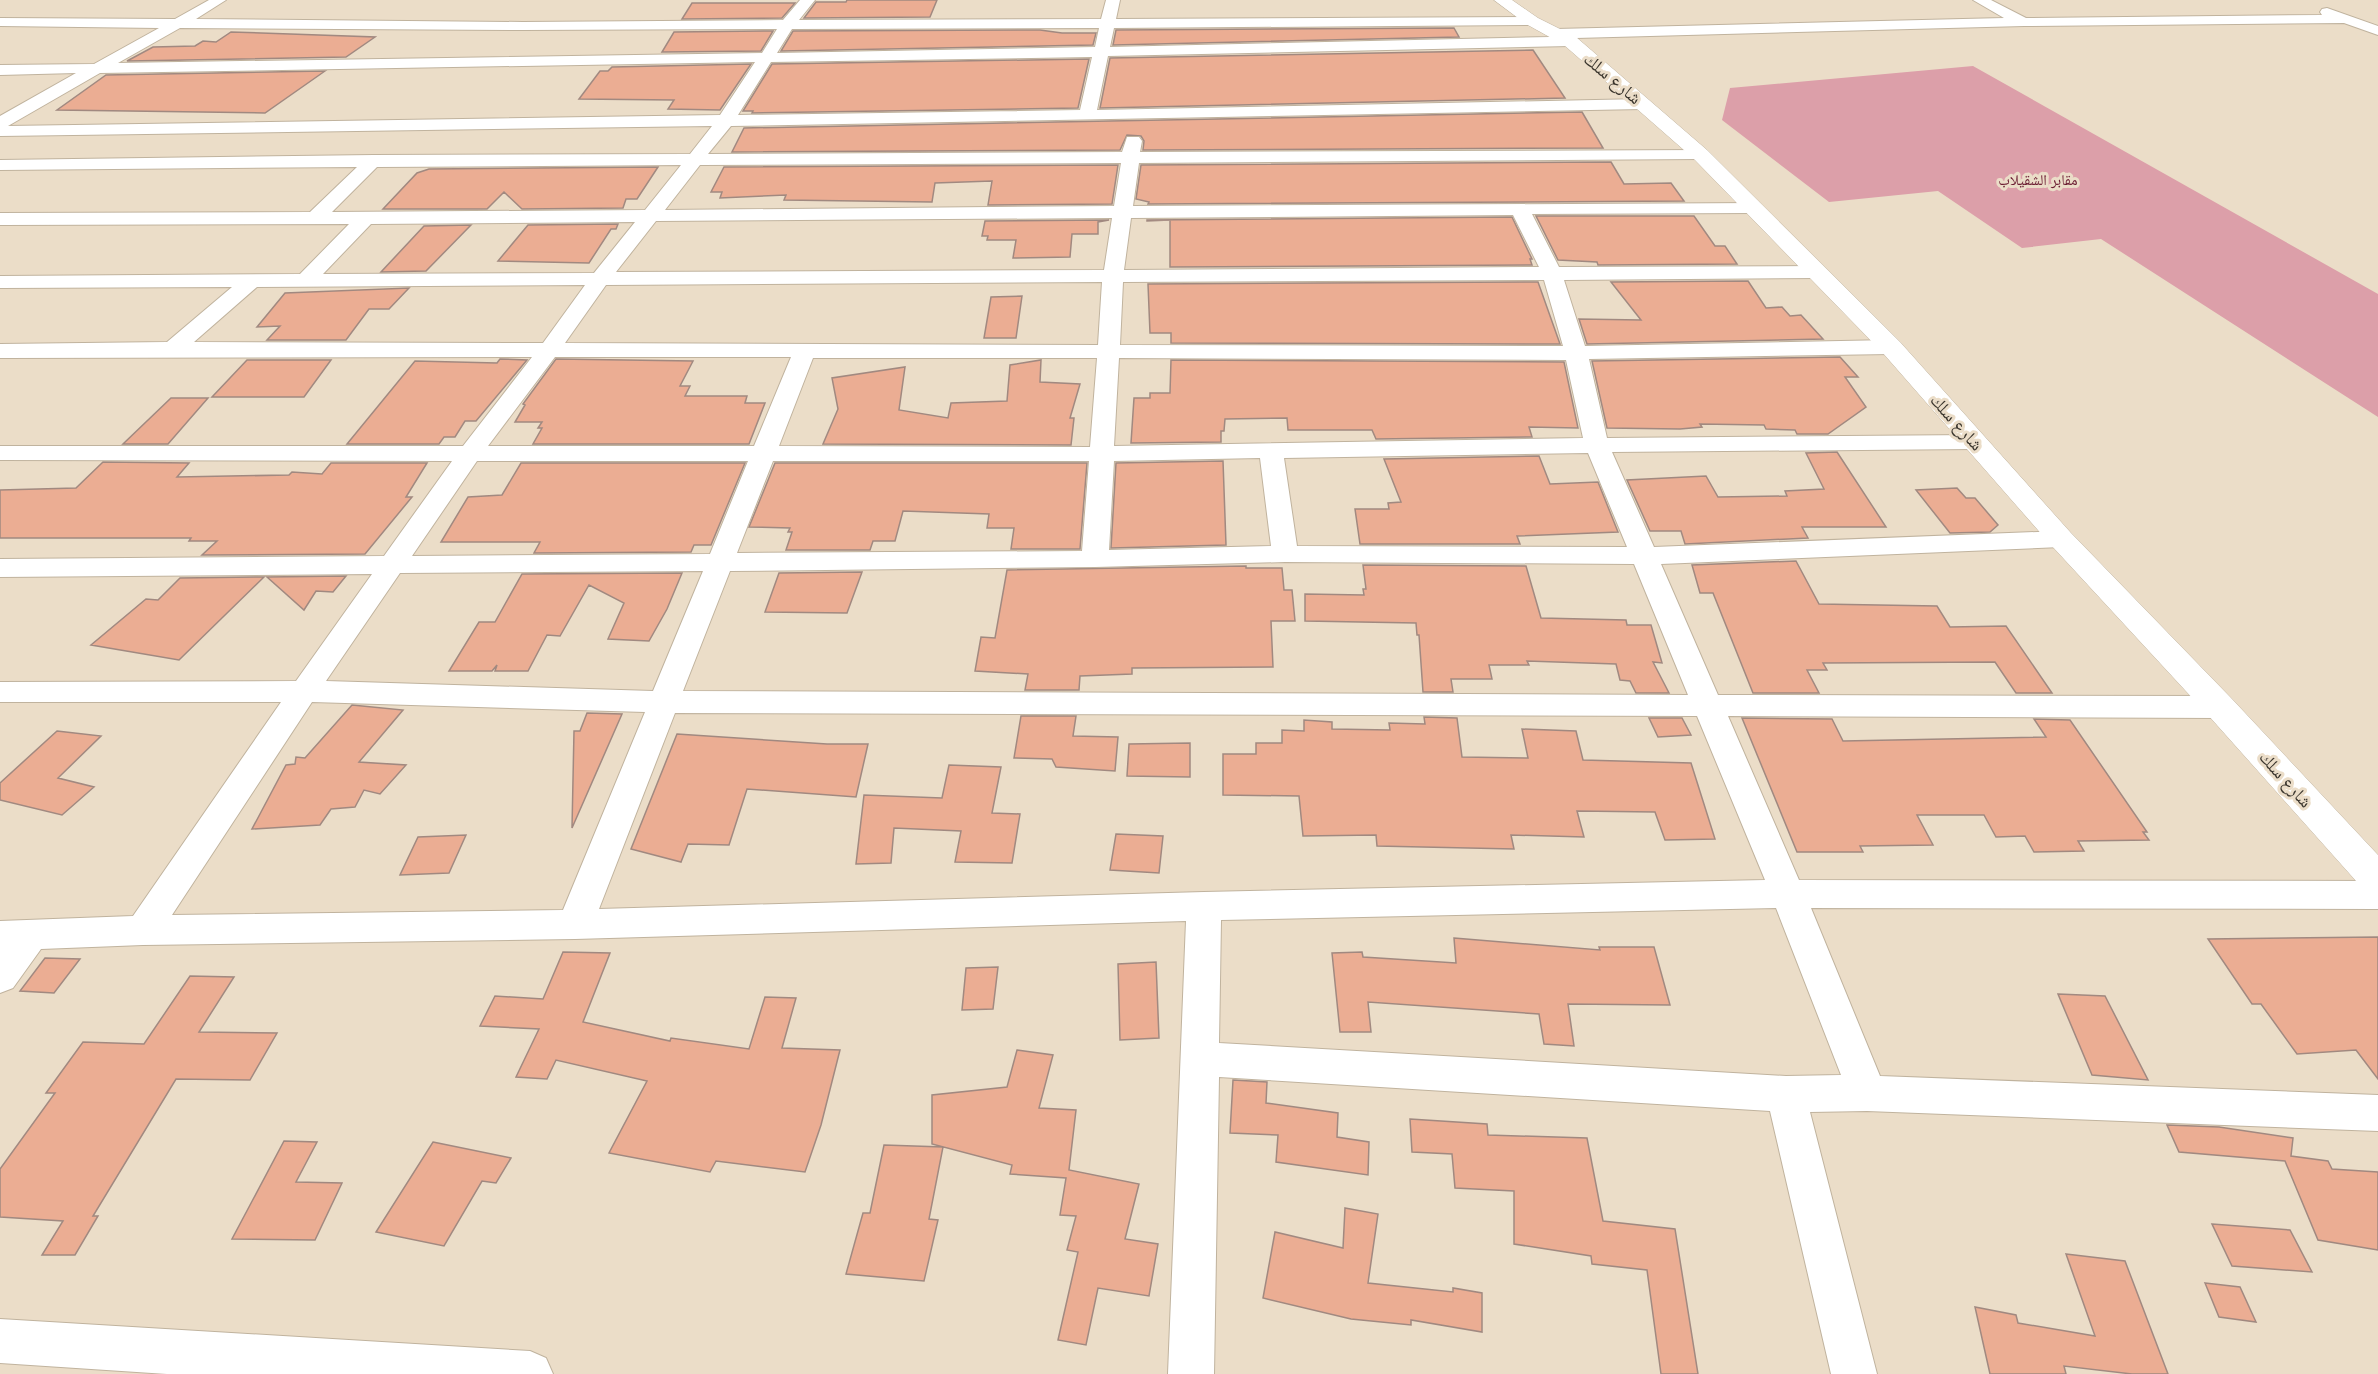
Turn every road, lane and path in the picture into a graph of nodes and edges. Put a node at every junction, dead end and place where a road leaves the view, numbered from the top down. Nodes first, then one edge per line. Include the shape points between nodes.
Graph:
1 (219, 0) edge
2 (808, 0) edge
3 (1113, 0) edge
4 (1502, 0) edge
5 (1980, 0) edge
6 (2318, 6) dead end
7 (2346, 19) junction
8 (1532, 21) junction
9 (0, 22) edge
10 (184, 22) junction
11 (2024, 22) junction
12 (1109, 23) junction
13 (1268, 23) junction
14 (788, 24) junction
15 (643, 25) junction
16 (523, 26) junction
17 (2378, 31) edge
18 (1563, 37) junction
19 (1273, 47) junction
20 (1101, 52) junction
21 (767, 56) junction
22 (616, 59) junction
23 (493, 60) junction
24 (0, 70) edge
25 (96, 70) junction
26 (1643, 104) junction
27 (1135, 114) junction
28 (1087, 115) junction
29 (726, 120) junction
30 (0, 123) edge
31 (0, 131) edge
32 (1700, 154) junction
33 (694, 159) junction
34 (1132, 159) junction
35 (375, 160) junction
36 (0, 165) edge
37 (1752, 207) junction
38 (1520, 210) junction
39 (1122, 213) junction
40 (649, 216) junction
41 (315, 218) junction
42 (366, 218) junction
43 (0, 219) edge
44 (1816, 272) junction
45 (1553, 276) junction
46 (1113, 277) junction
47 (254, 279) junction
48 (307, 279) junction
49 (600, 279) junction
50 (0, 282) edge
51 (1891, 347) junction
52 (173, 349) junction
53 (549, 350) junction
54 (804, 350) junction
55 (0, 351) edge
56 (1110, 352) junction
57 (1576, 353) junction
58 (1975, 442) junction
59 (1597, 445) junction
60 (1271, 451) junction
61 (0, 453) edge
62 (762, 454) junction
63 (1101, 454) junction
64 (469, 455) junction
65 (2061, 539) junction
66 (1285, 554) junction
67 (1645, 556) junction
68 (1095, 559) junction
69 (718, 561) junction
70 (394, 563) junction
71 (0, 568) edge
72 (304, 691) junction
73 (0, 692) edge
74 (662, 702) junction
75 (1708, 706) junction
76 (2220, 707) junction
77 (2378, 880) edge
78 (1788, 894) junction
79 (2378, 895) edge
80 (1204, 906) junction
81 (575, 924) junction
82 (143, 930) junction
83 (15, 936) edge
84 (0, 977) edge
85 (1199, 1059) junction
86 (1867, 1093) junction
87 (1786, 1094) junction
88 (2378, 1113) edge
89 (0, 1341) edge
90 (530, 1374) edge
91 (1191, 1374) edge
92 (1854, 1374) edge

1 - 10 street
2 - 14 street
3 - 12 street
4 - 8 street, شارع سلك
5 - 11 street
6 - 7 street
7 - 11 street
7 - 17 street
8 - 13 street
8 - 18 street, شارع سلك
9 - 10 street
10 - 16 street
10 - 25 street
11 - 18 street
12 - 13 street
12 - 14 street via 1013,17
12 - 20 street
13 - 19 street
14 - 15 street
14 - 21 street
15 - 16 street
15 - 22 street
16 - 23 street
18 - 19 street
18 - 26 street, شارع سلك
19 - 20 street
20 - 21 street
20 - 28 street
21 - 22 street
21 - 29 street
22 - 23 street
23 - 25 street
24 - 25 street
25 - 30 street
26 - 27 street
26 - 32 street, شارع سلك
27 - 28 street
27 - 34 street
28 - 29 street
29 - 31 street
29 - 33 street
32 - 34 street
32 - 37 street, شارع سلك
33 - 34 street
33 - 35 street
33 - 40 street
34 - 39 street
35 - 36 street
35 - 41 street
37 - 38 street
37 - 44 street, شارع سلك
38 - 39 street
38 - 45 street
39 - 40 street
39 - 46 street
40 - 42 street
40 - 49 street
41 - 42 street
41 - 43 street
42 - 48 street
44 - 45 street
44 - 51 street, شارع سلك
45 - 46 street
45 - 57 street
46 - 49 street
46 - 56 street
47 - 48 street
47 - 50 street
47 - 52 street
48 - 49 street
49 - 53 street
51 - 57 street
51 - 58 street, شارع سلك
52 - 53 street
52 - 55 street
53 - 54 street
53 - 64 street
54 - 56 street
54 - 62 street
56 - 57 street
56 - 63 street
57 - 59 street
58 - 59 street
58 - 65 street, شارع سلك
59 - 60 street
59 - 67 street
60 - 63 street
60 - 66 street
61 - 64 street
62 - 63 street
62 - 64 street
62 - 69 street
63 - 68 street
64 - 70 street
65 - 67 street
65 - 76 street, شارع سلك
66 - 67 street
66 - 68 street
67 - 75 street
68 - 69 street
69 - 70 street
69 - 74 street
70 - 71 street
70 - 72 street
72 - 73 street
72 - 74 street
72 - 82 street
74 - 75 street
74 - 81 street
75 - 76 street
75 - 78 street
76 - 77 street, شارع سلك
78 - 79 street
78 - 80 street
78 - 86 street
80 - 81 street
80 - 85 street
81 - 82 street
82 - 83 street
83 - 84 street
85 - 87 street
85 - 91 street
86 - 87 street
86 - 88 street
87 - 92 street
89 - 90 street

